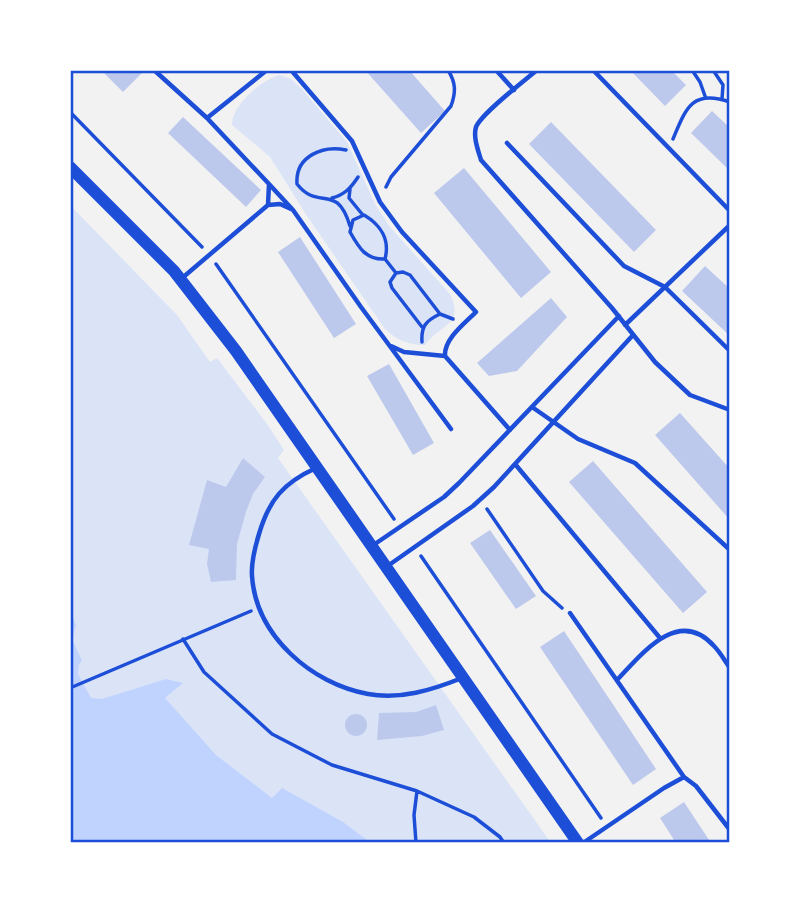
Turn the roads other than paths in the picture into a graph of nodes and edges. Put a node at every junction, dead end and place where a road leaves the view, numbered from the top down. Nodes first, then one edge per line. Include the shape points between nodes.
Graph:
1 (154, 70) edge
2 (267, 70) edge
3 (291, 70) edge
4 (496, 70) edge
5 (537, 70) edge
6 (593, 70) edge
7 (514, 90) junction
8 (207, 118) junction
9 (507, 143) dead end
10 (70, 167) edge
11 (270, 184) junction
12 (268, 205) junction
13 (293, 210) junction
14 (730, 211) edge
15 (730, 225) edge
16 (181, 280) junction
17 (665, 287) junction
18 (619, 316) junction
19 (625, 325) junction
20 (634, 335) junction
21 (390, 346) junction
22 (730, 351) edge
23 (444, 356) junction
24 (532, 407) junction
25 (730, 410) edge
26 (553, 423) junction
27 (451, 429) dead end
28 (510, 430) junction
29 (515, 464) junction
30 (316, 468) junction
31 (371, 547) junction
32 (730, 550) edge
33 (385, 567) junction
34 (570, 613) road end
35 (660, 638) junction
36 (730, 668) edge
37 (462, 678) junction
38 (617, 680) junction
39 (684, 777) junction
40 (730, 830) edge
41 (581, 843) edge

1 - 8 lane
2 - 8 lane
3 - 23 lane via 352,141 380,202 402,232 476,312 444,348
4 - 7 lane
5 - 7 lane
6 - 14 lane
7 - 18 lane via 476,127 481,160
8 - 11 lane
9 - 17 lane via 624,266
10 - 16 street
11 - 12 lane
11 - 13 lane
12 - 13 lane
12 - 16 lane
13 - 21 lane
15 - 17 lane
16 - 30 street
17 - 19 lane
17 - 22 lane
18 - 19 lane
18 - 24 lane
19 - 20 lane
20 - 25 lane via 690,395
20 - 26 lane
21 - 23 lane
21 - 27 lane
23 - 28 lane
24 - 26 lane
24 - 28 lane
26 - 29 lane
26 - 32 lane via 635,463
28 - 31 lane via 444,497
29 - 33 lane via 480,499
29 - 35 lane
30 - 31 street
30 - 37 lane via 296,477 274,498 254,550 252,577 260,608 279,641 299,663 327,681 370,695 405,695
31 - 33 street
33 - 37 street
34 - 38 lane
35 - 36 lane via 685,631 696,634 715,646
35 - 38 lane
37 - 41 street
38 - 39 lane
39 - 40 lane
39 - 41 lane

